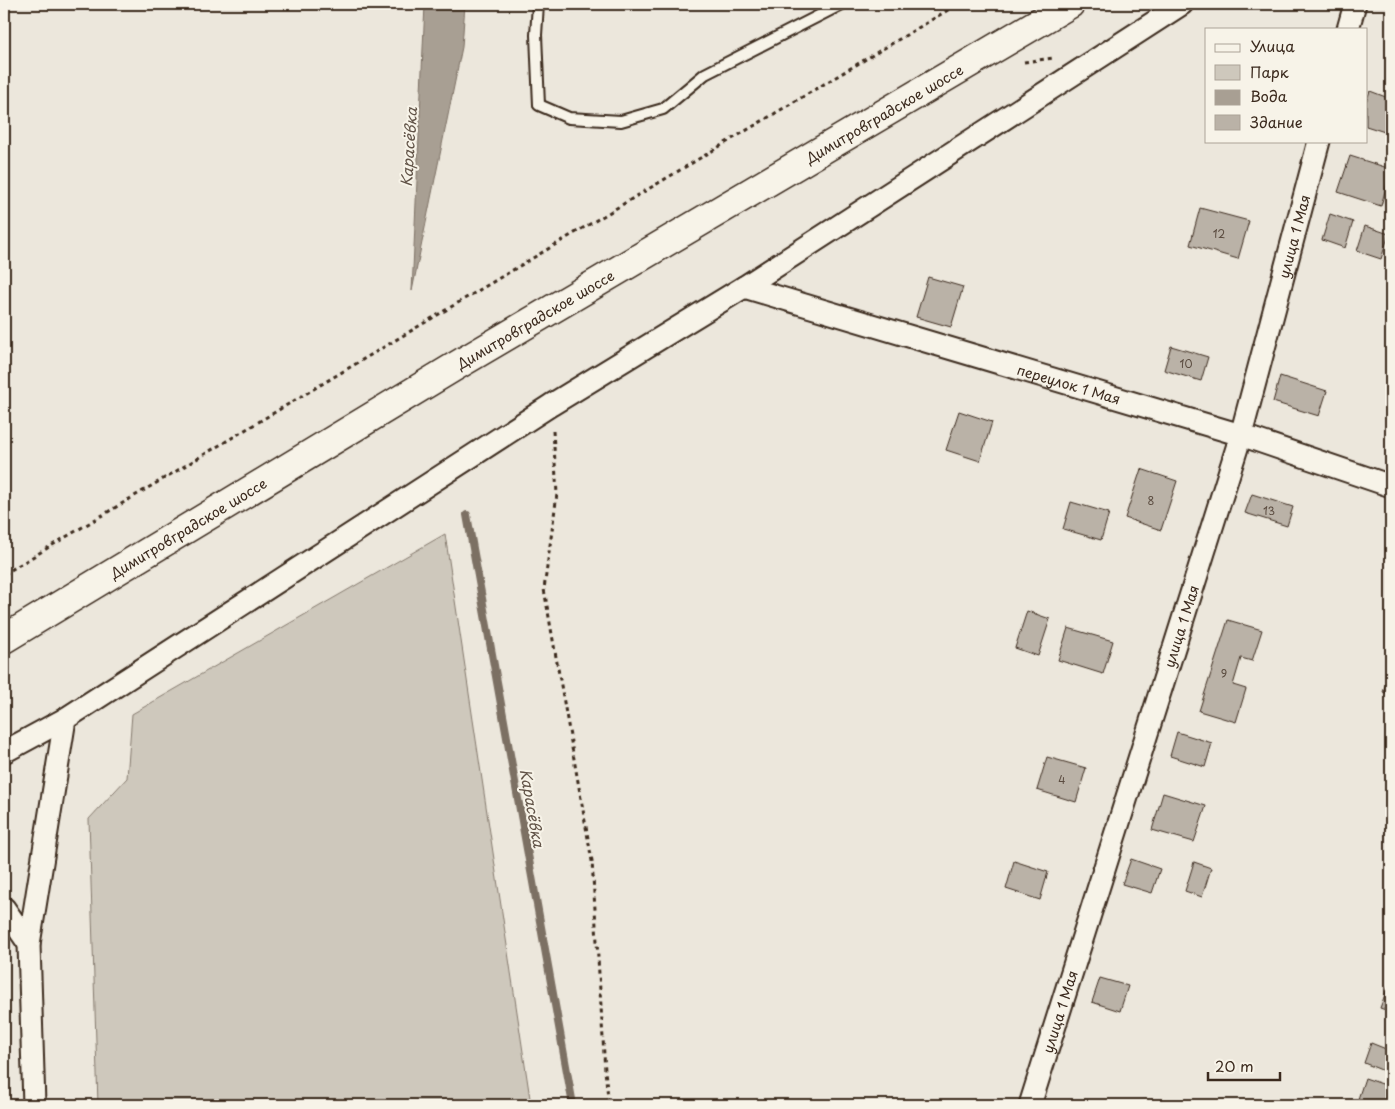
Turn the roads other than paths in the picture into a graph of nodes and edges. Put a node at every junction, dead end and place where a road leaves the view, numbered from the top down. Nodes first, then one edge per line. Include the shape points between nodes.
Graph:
1 (538, 4) edge
2 (842, 4) edge
3 (1070, 4) edge
4 (1182, 4) edge
5 (1355, 4) edge
6 (1348, 28) edge
7 (1318, 142) edge
8 (744, 287) junction
9 (1242, 435) junction
10 (1391, 486) edge
11 (4, 639) edge
12 (65, 719) junction
13 (4, 752) edge
14 (4, 908) edge
15 (29, 944) junction
16 (34, 1105) edge
17 (1030, 1105) edge

1 - 2 lane via 539,105 569,118 621,122 663,109 705,74
3 - 11 main road, Димитровградское шоссе via 454,367
4 - 8 street
5 - 6 street
7 - 9 street, улица 1 Мая
8 - 9 street, переулок 1 Мая
8 - 12 street via 551,405
9 - 10 street, переулок 1 Мая
9 - 17 street, улица 1 Мая
12 - 13 street
12 - 15 street
14 - 15 street
15 - 16 street

